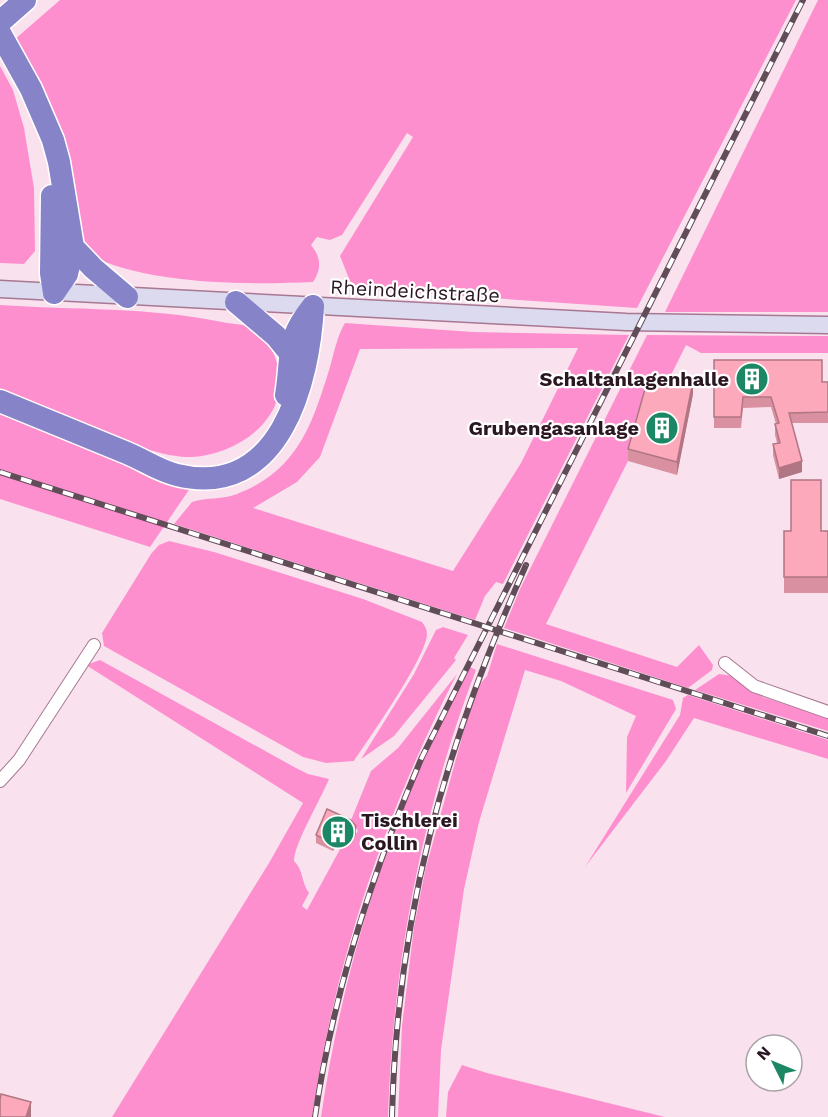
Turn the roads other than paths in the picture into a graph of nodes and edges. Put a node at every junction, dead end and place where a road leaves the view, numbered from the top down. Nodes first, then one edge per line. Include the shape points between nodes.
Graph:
1 (25, 0) edge
2 (0, 22) edge
3 (0, 33) edge
4 (40, 111) junction
5 (73, 247) junction
6 (0, 289) edge
7 (54, 293) junction
8 (127, 297) junction
9 (236, 302) junction
10 (313, 306) junction
11 (828, 325) edge
12 (289, 352) junction
13 (0, 400) edge
14 (141, 459) junction
15 (94, 645) dead end
16 (725, 663) dead end
17 (828, 712) edge
18 (0, 781) edge

1 - 2 highway
3 - 4 highway
4 - 5 highway via 59,162
4 - 7 highway via 52,186
5 - 7 highway via 67,274
5 - 8 highway
6 - 7 main road, Rheindeichstraße
7 - 8 main road, Rheindeichstraße
8 - 9 main road, Rheindeichstraße
9 - 10 main road, Rheindeichstraße
9 - 12 highway
10 - 11 main road, Rheindeichstraße via 626,322
10 - 12 highway via 293,335
10 - 14 highway via 312,341 297,399 289,420 264,452 226,475 209,478 177,475
12 - 14 highway via 286,397 279,414 256,444 209,464 179,465
13 - 14 highway
15 - 18 street via 19,760
16 - 17 street via 754,686

